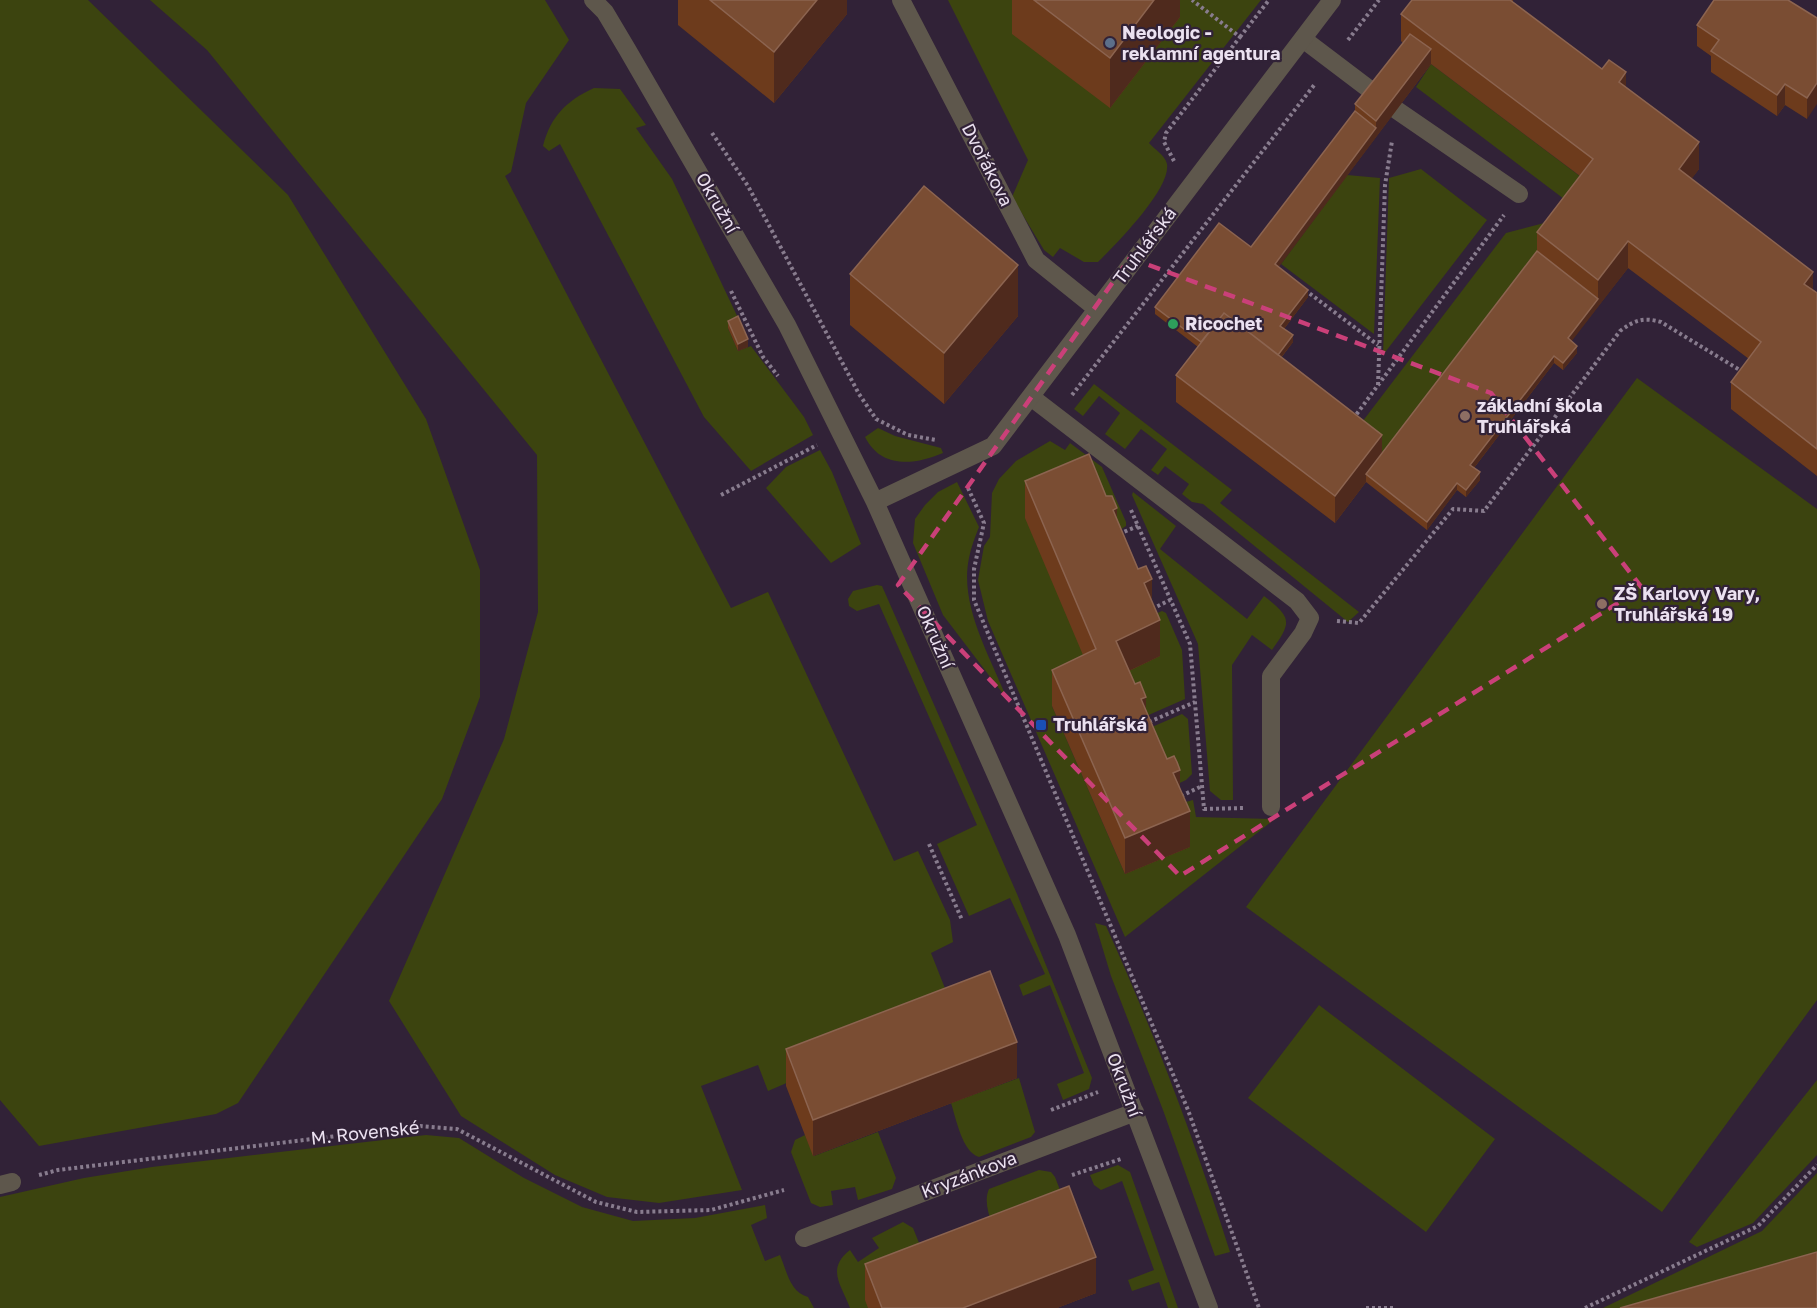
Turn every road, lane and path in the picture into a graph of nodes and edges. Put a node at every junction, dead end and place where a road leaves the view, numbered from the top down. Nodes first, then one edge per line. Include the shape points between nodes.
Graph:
1 (593, 0) edge
2 (901, 0) edge
3 (1192, 0) edge
4 (1269, 0) edge
5 (1332, 0) edge
6 (1379, 0) edge
7 (1240, 38) junction
8 (1303, 39) junction
9 (1332, 60) junction
10 (1398, 111) junction
11 (708, 129) dead end
12 (1173, 170) dead end
13 (1519, 194) joint
14 (1296, 283) edge
15 (1097, 309) junction
16 (1379, 346) junction
17 (1745, 373) edge
18 (1378, 386) junction
19 (1031, 397) junction
20 (1057, 414) junction
21 (876, 419) junction
22 (1351, 423) edge
23 (842, 435) junction
24 (945, 441) dead end
25 (973, 481) dead end
26 (721, 495) dead end
27 (875, 502) junction
28 (1128, 505) dead end
29 (1138, 526) junction
30 (1114, 537) edge
31 (1170, 600) junction
32 (1149, 610) edge
33 (1310, 618) junction
34 (1195, 702) junction
35 (1143, 725) edge
36 (1202, 786) junction
37 (1177, 799) edge
38 (1271, 807) joint
39 (929, 844) dead end
40 (962, 920) dead end
41 (1135, 1112) junction
42 (1817, 1165) edge
43 (6, 1183) edge
44 (784, 1190) dead end
45 (804, 1238) dead end
46 (1209, 1308) edge
47 (1258, 1308) edge
48 (1366, 1308) edge
49 (1395, 1308) edge
50 (1585, 1308) edge

1 - 23 street, Okružní via 605,12 788,325
2 - 15 street, Dvořákova via 1036,260
3 - 7 path
4 - 7 path
5 - 8 street, Truhlářská
6 - 9 path
7 - 12 path via 1166,133 1164,142 1174,161
8 - 9 street
8 - 15 street, Truhlářská
9 - 10 street
9 - 20 path
10 - 13 street
10 - 16 path via 1385,185
11 - 21 path via 748,186
13 - 18 path
14 - 16 path
15 - 19 street, Truhlářská
16 - 18 path
17 - 33 path via 1661,322 1647,318 1634,321 1620,331 1484,511 1453,509 1359,623
18 - 22 path
19 - 20 street
19 - 27 street, Truhlářská via 993,446
20 - 33 street via 1297,601
21 - 23 path
21 - 24 path via 908,435
23 - 26 path
23 - 27 street, Okružní
25 - 47 path via 966,484 984,523 974,569 974,600 1188,1110
27 - 41 street, Okružní via 1067,935
28 - 29 path
29 - 30 path
29 - 31 path
31 - 32 path
31 - 34 path via 1190,644
33 - 38 street via 1271,676
34 - 35 path
34 - 36 path
36 - 37 path
36 - 38 path via 1204,809
39 - 40 path
41 - 45 street, Kryzánkova
41 - 46 street, Okružní
42 - 50 path via 1758,1226
43 - 44 path, M. Rovenské via 58,1170 419,1126 457,1129 596,1203 637,1212 711,1210
48 - 49 path

